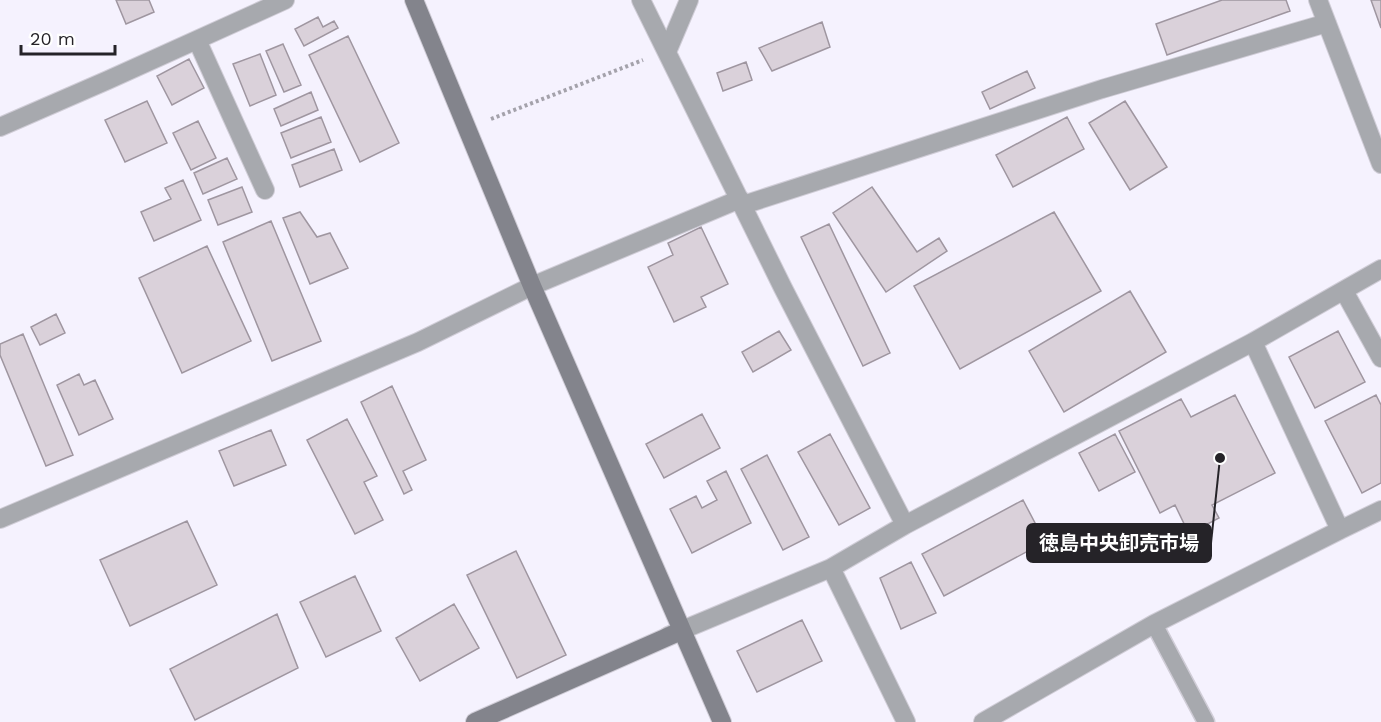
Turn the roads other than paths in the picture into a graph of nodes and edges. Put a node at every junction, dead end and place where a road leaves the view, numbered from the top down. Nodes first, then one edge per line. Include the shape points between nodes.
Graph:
1 (285, 0) edge
2 (414, 0) edge
3 (641, 0) edge
4 (689, 0) edge
5 (1318, 0) edge
6 (1327, 23) junction
7 (197, 40) junction
8 (667, 51) junction
9 (0, 127) edge
10 (1381, 164) edge
11 (265, 190) dead end
12 (741, 202) junction
13 (1381, 269) edge
14 (532, 286) junction
15 (1344, 291) junction
16 (1253, 342) junction
17 (1381, 358) edge
18 (1381, 510) edge
19 (0, 519) edge
20 (905, 525) junction
21 (1340, 530) junction
22 (831, 568) junction
23 (1154, 624) junction
24 (681, 631) junction
25 (474, 722) edge
26 (722, 722) edge
27 (906, 722) edge
28 (983, 722) edge
29 (1206, 722) edge

1 - 7 street
2 - 14 street
3 - 8 street
4 - 8 street
5 - 6 street
6 - 10 street
6 - 12 street
7 - 9 street
7 - 11 street
8 - 12 street
12 - 14 street
12 - 20 street
13 - 15 street
14 - 19 street via 418,342
14 - 24 street
15 - 16 street
15 - 17 street
16 - 20 street
16 - 21 street
18 - 21 street
20 - 22 street
21 - 23 street
22 - 24 street
22 - 27 street
23 - 28 street
23 - 29 lane
24 - 25 street
24 - 26 street

